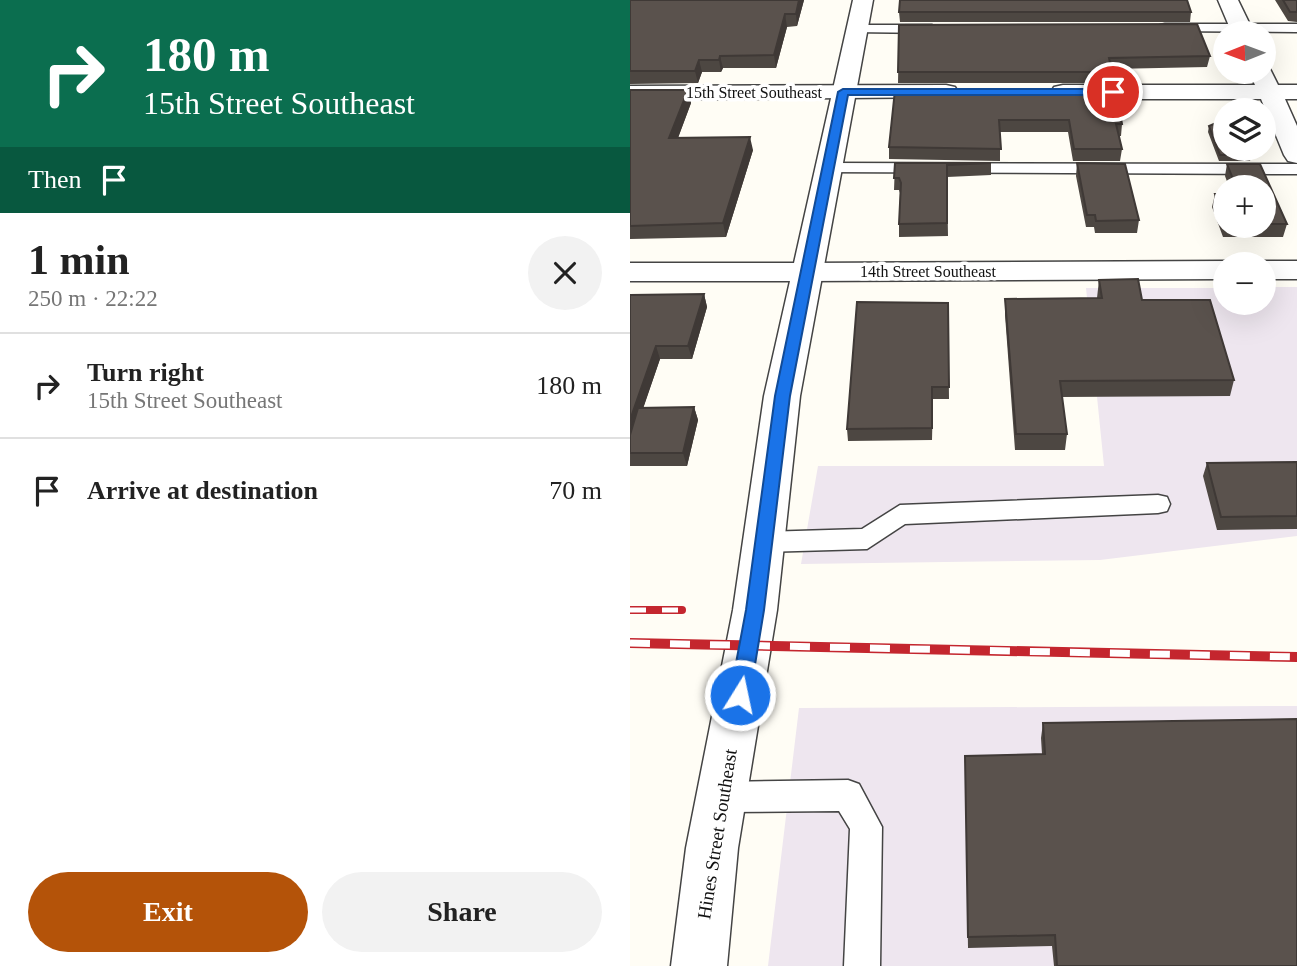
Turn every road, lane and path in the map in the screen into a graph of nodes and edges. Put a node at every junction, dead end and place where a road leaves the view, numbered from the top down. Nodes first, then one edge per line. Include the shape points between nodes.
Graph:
1 (863, 0) edge
2 (1228, 0) edge
3 (1237, 21) edge
4 (1146, 28) edge
5 (1297, 28) edge
6 (857, 29) junction
7 (953, 29) edge
8 (1276, 29) edge
9 (1213, 30) edge
10 (1220, 84) edge
11 (1266, 84) edge
12 (1271, 84) edge
13 (843, 92) junction
14 (970, 92) edge
15 (1039, 92) edge
16 (1297, 92) edge
17 (630, 93) edge
18 (1297, 155) edge
19 (827, 168) junction
20 (1297, 169) edge
21 (1213, 270) edge
22 (1276, 270) edge
23 (1297, 270) edge
24 (630, 272) edge
25 (805, 272) junction
26 (1158, 504) dead end
27 (763, 542) junction
28 (722, 797) junction
29 (699, 966) edge
30 (862, 966) edge

1 - 6 street, Hines Street Southeast
2 - 3 street
4 - 9 lane
5 - 8 lane
6 - 7 lane
6 - 13 street, Hines Street Southeast
10 - 15 street
11 - 18 street
12 - 16 street
13 - 14 street, 15th Street Southeast
13 - 17 street, 15th Street Southeast
13 - 19 street, Hines Street Southeast
19 - 20 lane
19 - 25 street, Hines Street Southeast
21 - 25 street, 14th Street Southeast
22 - 23 street
24 - 25 street, 14th Street Southeast
25 - 27 street, Hines Street Southeast via 782,396
26 - 27 lane via 900,515 867,539
27 - 28 street, Hines Street Southeast
28 - 29 street, Hines Street Southeast
28 - 30 lane via 848,795 866,827

